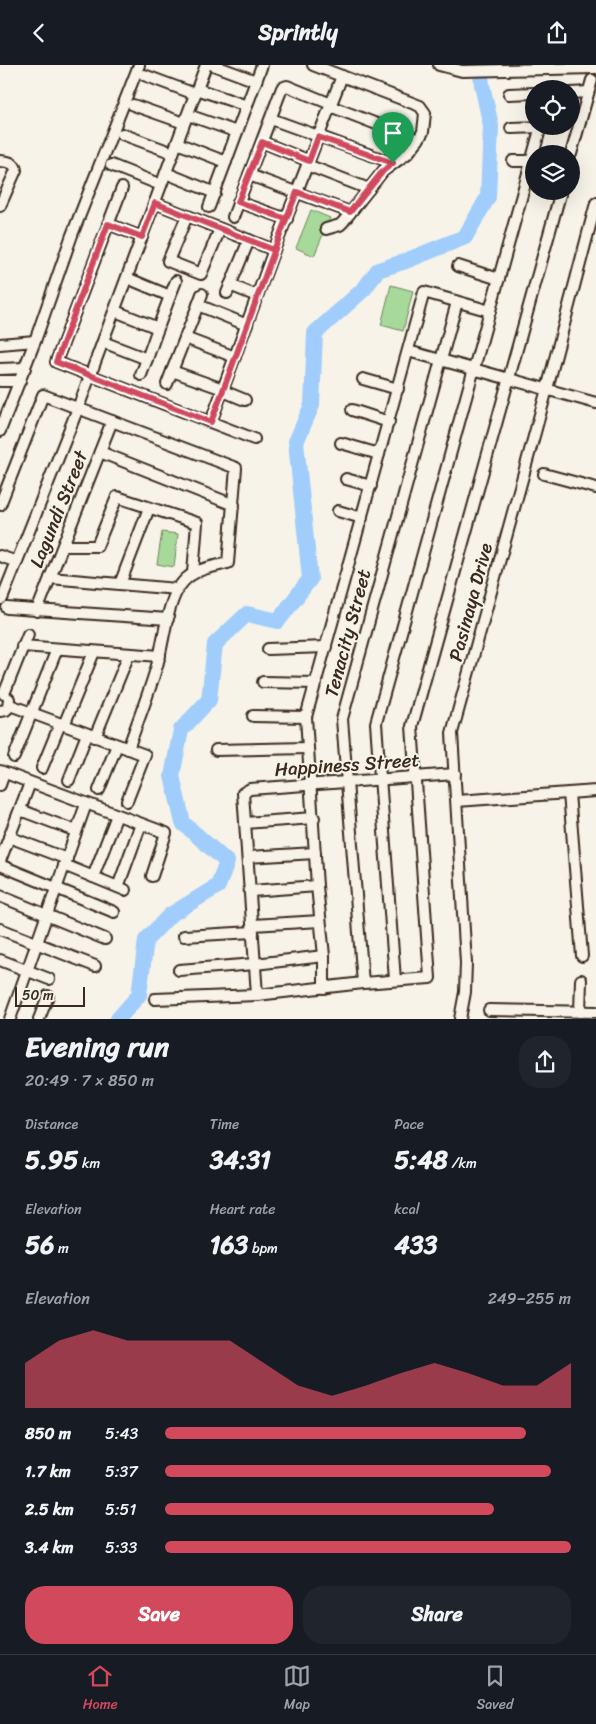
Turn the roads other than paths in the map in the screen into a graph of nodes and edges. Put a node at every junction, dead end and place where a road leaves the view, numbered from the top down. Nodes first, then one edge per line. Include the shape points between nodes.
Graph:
1 (139, 65) edge
2 (206, 65) edge
3 (213, 65) edge
4 (262, 65) edge
5 (313, 65) edge
6 (439, 65) edge
7 (596, 68) edge
8 (144, 75) dead end
9 (342, 76) junction
10 (592, 80) dead end
11 (256, 81) junction
12 (196, 92) junction
13 (509, 93) dead end
14 (525, 93) edge
15 (580, 93) edge
16 (588, 93) junction
17 (133, 105) dead end
18 (331, 105) junction
19 (247, 106) junction
20 (186, 119) junction
21 (271, 119) junction
22 (511, 128) dead end
23 (525, 128) edge
24 (237, 133) junction
25 (122, 134) dead end
26 (318, 137) junction
27 (418, 140) junction
28 (262, 142) junction
29 (574, 145) edge
30 (175, 148) junction
31 (0, 161) edge
32 (513, 161) dead end
33 (525, 161) edge
34 (226, 162) junction
35 (308, 163) junction
36 (393, 163) junction
37 (110, 165) dead end
38 (166, 173) junction
39 (249, 175) junction
40 (161, 185) junction
41 (525, 187) edge
42 (122, 188) dead end
43 (369, 189) junction
44 (297, 192) junction
45 (215, 193) junction
46 (558, 200) edge
47 (238, 202) junction
48 (155, 203) junction
49 (596, 203) edge
50 (0, 205) edge
51 (210, 207) dead end
52 (350, 212) junction
53 (186, 216) junction
54 (233, 217) dead end
55 (286, 219) junction
56 (108, 224) junction
57 (220, 229) junction
58 (326, 229) dead end
59 (142, 237) junction
60 (249, 240) junction
61 (274, 250) junction
62 (458, 266) dead end
63 (127, 278) junction
64 (500, 279) junction
65 (176, 281) dead end
66 (202, 294) dead end
67 (170, 296) junction
68 (257, 296) junction
69 (457, 302) junction
70 (198, 305) junction
71 (115, 311) junction
72 (490, 311) junction
73 (247, 325) junction
74 (158, 328) junction
75 (185, 338) junction
76 (35, 341) junction
77 (103, 342) junction
78 (0, 344) edge
79 (408, 351) junction
80 (235, 357) junction
81 (147, 359) junction
82 (441, 360) junction
83 (25, 368) junction
84 (0, 369) edge
85 (474, 369) junction
86 (172, 371) junction
87 (90, 375) junction
88 (141, 375) dead end
89 (362, 379) dead end
90 (508, 379) junction
91 (0, 381) edge
92 (20, 381) junction
93 (167, 384) dead end
94 (398, 389) junction
95 (547, 389) junction
96 (223, 390) junction
97 (245, 400) dead end
98 (596, 403) edge
99 (78, 408) junction
100 (352, 410) dead end
101 (112, 421) junction
102 (388, 421) junction
103 (211, 422) junction
104 (0, 431) edge
105 (254, 439) dead end
106 (341, 443) dead end
107 (100, 452) junction
108 (379, 454) junction
109 (544, 474) dead end
110 (346, 479) dead end
111 (371, 486) junction
112 (596, 488) edge
113 (0, 505) edge
114 (234, 505) junction
115 (149, 508) junction
116 (338, 511) dead end
117 (362, 518) junction
118 (63, 546) junction
119 (0, 556) edge
120 (17, 561) junction
121 (193, 573) junction
122 (50, 579) junction
123 (120, 584) junction
124 (177, 589) junction
125 (2, 605) edge
126 (37, 611) junction
127 (168, 619) junction
128 (28, 634) dead end
129 (22, 647) junction
130 (326, 647) junction
131 (57, 649) junction
132 (268, 649) dead end
133 (94, 652) junction
134 (129, 654) junction
135 (160, 656) junction
136 (262, 682) dead end
137 (316, 683) junction
138 (2, 694) edge
139 (10, 705) junction
140 (0, 711) edge
141 (31, 713) junction
142 (253, 716) dead end
143 (306, 717) junction
144 (62, 724) junction
145 (91, 735) junction
146 (116, 745) junction
147 (308, 748) junction
148 (128, 749) junction
149 (216, 750) dead end
150 (14, 757) dead end
151 (42, 768) dead end
152 (2, 772) edge
153 (455, 773) junction
154 (415, 777) junction
155 (381, 779) junction
156 (69, 780) dead end
157 (346, 782) junction
158 (30, 783) junction
159 (0, 785) edge
160 (311, 785) junction
161 (99, 790) dead end
162 (596, 791) edge
163 (569, 793) junction
164 (127, 801) dead end
165 (457, 801) junction
166 (86, 803) junction
167 (20, 810) junction
168 (117, 815) junction
169 (314, 819) junction
170 (245, 823) junction
171 (141, 824) junction
172 (76, 831) junction
173 (9, 837) junction
174 (315, 853) junction
175 (248, 857) junction
176 (0, 861) edge
177 (65, 862) junction
178 (0, 865) edge
179 (152, 876) dead end
180 (94, 877) junction
181 (317, 887) junction
182 (56, 888) junction
183 (251, 891) junction
184 (0, 896) edge
185 (114, 912) dead end
186 (47, 915) junction
187 (320, 921) junction
188 (253, 928) junction
189 (0, 929) edge
190 (184, 936) dead end
191 (105, 939) dead end
192 (37, 943) junction
193 (324, 956) junction
194 (582, 956) dead end
195 (0, 960) edge
196 (255, 964) junction
197 (95, 967) dead end
198 (178, 970) dead end
199 (27, 971) junction
200 (49, 979) dead end
201 (395, 980) junction
202 (581, 980) dead end
203 (363, 983) junction
204 (324, 988) junction
205 (257, 995) junction
206 (48, 996) dead end
207 (155, 999) dead end
208 (489, 1010) dead end
209 (580, 1012) junction
210 (596, 1012) edge
211 (525, 1015) edge
212 (10, 1019) edge
213 (39, 1019) edge
214 (460, 1019) edge

1 - 76 street via 72,235
2 - 12 street
3 - 11 street
4 - 11 street
5 - 9 street
6 - 7 street via 462,71
8 - 12 street
9 - 18 street
9 - 27 street via 420,106 425,113 423,131
10 - 16 street
11 - 19 street
12 - 19 street
12 - 20 street
13 - 14 street
15 - 16 street
16 - 29 street
17 - 20 street
18 - 21 street via 284,86
18 - 26 street
18 - 27 street
19 - 24 street
20 - 24 street
20 - 30 street
21 - 26 street
21 - 28 street
22 - 23 street
24 - 34 street
25 - 30 street
26 - 35 street
26 - 36 street
27 - 36 street via 408,153
28 - 35 street
28 - 39 street
30 - 34 street
30 - 38 street
31 - 50 street via 12,163 16,170
32 - 33 street
34 - 45 street
35 - 43 street
35 - 44 street
36 - 43 street
37 - 40 street
38 - 40 street
38 - 45 street
39 - 44 street
39 - 47 street
40 - 48 street
41 - 64 street
42 - 56 street
43 - 52 street
44 - 52 street
44 - 55 street
45 - 51 street
46 - 90 street
47 - 54 street
47 - 55 street
48 - 53 street
48 - 59 street
49 - 95 street, Pasinaya Drive
52 - 58 street via 340,225
53 - 57 street
53 - 57 street via 168,261 201,274
55 - 61 street
56 - 59 street
56 - 87 street via 56,362
57 - 60 street
59 - 63 street
60 - 61 street
60 - 68 street via 228,289
61 - 68 street
62 - 64 street
63 - 67 street
63 - 71 street
64 - 72 street
65 - 67 street
66 - 70 street
67 - 74 street
68 - 73 street
69 - 72 street
69 - 79 street via 424,292
69 - 82 street, Tenacity Street
70 - 73 street
70 - 75 street
71 - 74 street
71 - 77 street
72 - 85 street
73 - 80 street
74 - 81 street
75 - 80 street
75 - 86 street
76 - 78 street
76 - 83 street
77 - 81 street
77 - 87 street
79 - 82 street
79 - 94 street
80 - 96 street
81 - 88 street
82 - 85 street
82 - 157 street, Tenacity Street via 342,719
83 - 84 street
83 - 92 street
85 - 90 street
85 - 155 street via 376,723
86 - 93 street
86 - 96 street
87 - 99 street
87 - 103 street
89 - 94 street
90 - 95 street
90 - 154 street via 412,726
91 - 92 street
92 - 104 street
94 - 102 street
95 - 98 street
95 - 153 street, Pasinaya Drive via 452,733
96 - 97 street
96 - 103 street
99 - 101 street
99 - 113 street via 43,395
99 - 120 street
100 - 102 street
101 - 107 street, Lagundi Street
101 - 114 street via 236,468
102 - 108 street
103 - 105 street
106 - 108 street
107 - 114 street
107 - 118 street, Lagundi Street
108 - 111 street
109 - 112 street
110 - 111 street
111 - 117 street
114 - 121 street via 228,563
115 - 118 street via 117,497 97,546
115 - 121 street via 197,523
115 - 123 street
116 - 117 street
117 - 130 street
118 - 122 street, Lagundi Street
119 - 120 street
120 - 125 street
121 - 124 street
122 - 123 street
122 - 126 street, Lagundi Street
123 - 124 street
124 - 127 street
125 - 126 street
126 - 127 street
127 - 135 street
128 - 129 street
129 - 131 street
129 - 138 street
130 - 132 street
130 - 137 street
131 - 133 street
131 - 141 street
133 - 134 street
133 - 144 street
134 - 135 street
134 - 145 street
135 - 148 street
136 - 137 street
137 - 143 street
138 - 139 street via 9,699
139 - 140 street
139 - 141 street
141 - 144 street
141 - 150 street
142 - 143 street
143 - 147 street
144 - 145 street
144 - 151 street
145 - 146 street
145 - 156 street
146 - 148 street
146 - 161 street
147 - 149 street
147 - 160 street
148 - 164 street via 145,755
152 - 158 street
152 - 159 street
153 - 154 street, Happiness Street
153 - 165 street, Pasinaya Drive
154 - 155 street, Happiness Street
154 - 201 street via 430,978
155 - 157 street, Happiness Street
155 - 201 street
157 - 160 street, Happiness Street
157 - 203 street, Tenacity Street
158 - 166 street
158 - 167 street
160 - 169 street
160 - 170 street, Happiness Street via 250,789 243,793
162 - 163 street
163 - 165 street
163 - 194 street
165 - 214 street, Pasinaya Drive via 466,963
166 - 168 street
166 - 172 street
167 - 172 street
167 - 173 street
168 - 171 street
168 - 180 street
169 - 170 street
169 - 174 street
170 - 175 street
171 - 179 street via 166,833
171 - 180 street via 121,888
172 - 177 street
173 - 176 street
173 - 177 street
174 - 175 street
174 - 181 street
175 - 183 street
177 - 180 street
177 - 182 street
178 - 182 street
181 - 183 street
181 - 187 street
182 - 185 street
182 - 186 street
183 - 188 street
184 - 186 street
186 - 191 street
186 - 192 street
187 - 188 street
187 - 193 street
188 - 190 street
188 - 196 street
189 - 192 street
192 - 197 street
192 - 199 street
193 - 196 street
193 - 204 street
195 - 199 street
196 - 198 street
196 - 205 street
199 - 200 street
199 - 212 street
201 - 203 street
202 - 209 street
203 - 204 street
204 - 205 street
205 - 207 street
206 - 213 street
208 - 211 street
209 - 210 street
209 - 211 street

